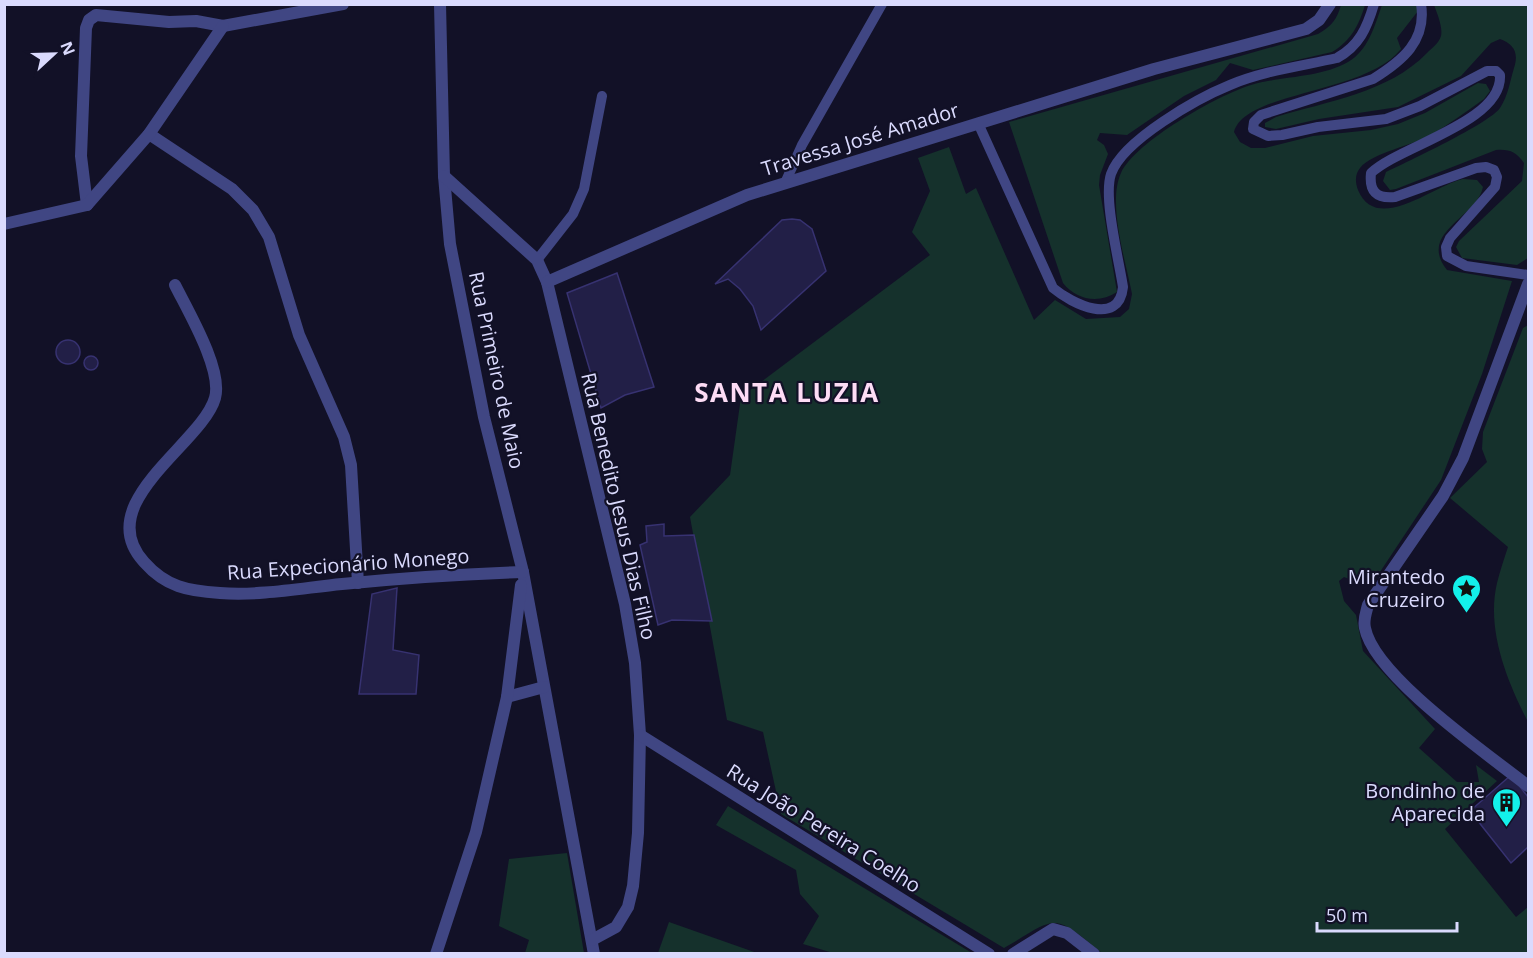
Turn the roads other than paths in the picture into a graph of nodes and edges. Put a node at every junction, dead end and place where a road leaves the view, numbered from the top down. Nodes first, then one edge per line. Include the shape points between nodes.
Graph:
1 (343, 4) edge
2 (440, 4) edge
3 (882, 4) edge
4 (1374, 4) edge
5 (1421, 4) edge
6 (1329, 6) edge
7 (223, 26) junction
8 (602, 96) dead end
9 (978, 123) junction
10 (148, 134) junction
11 (444, 176) junction
12 (785, 183) junction
13 (87, 205) junction
14 (4, 224) edge
15 (537, 260) junction
16 (1528, 275) edge
17 (547, 282) junction
18 (1528, 284) edge
19 (175, 285) dead end
20 (523, 572) junction
21 (358, 583) junction
22 (544, 687) junction
23 (507, 697) junction
24 (640, 735) junction
25 (1528, 786) edge
26 (592, 940) junction
27 (436, 954) edge
28 (594, 954) edge
29 (989, 954) edge
30 (1013, 954) edge
31 (1094, 954) edge

1 - 7 street
2 - 11 street, Rua Primeiro de Maio
3 - 12 lane via 802,145
4 - 9 lane via 1361,37 1350,51 1337,58 1231,84 1135,142 1120,158 1111,174 1109,196 1124,287 1115,305 1103,309 1084,308 1053,288
5 - 16 lane via 1422,27 1416,44 1390,69 1373,79 1261,115 1253,129 1268,136 1282,135 1386,119 1487,71 1496,71 1501,83 1494,97 1431,141 1379,165 1371,172 1370,186 1384,198 1395,197 1476,168 1494,170 1496,187 1450,238 1447,256 1466,266
6 - 9 street, Travessa José Amador via 1306,29 1154,69
7 - 10 street
7 - 13 street via 96,15 89,20 81,156
8 - 15 lane via 580,197 573,214
9 - 12 street, Travessa José Amador
10 - 13 street
10 - 21 street via 232,189 253,210 269,237 299,335 344,437 351,465
11 - 15 street
11 - 20 street, Rua Primeiro de Maio via 450,244 484,417
12 - 17 street, Travessa José Amador via 747,195
13 - 14 street
15 - 17 street
17 - 24 street, Rua Benedito Jesus Dias Filho via 625,604
18 - 25 street via 1463,458 1443,496 1368,605 1365,618 1365,629 1375,650 1396,675 1432,711
19 - 21 street, Rua Expecionário Monego via 211,365 215,399 202,422 162,464 138,499 131,529 139,557 170,585 222,594
20 - 21 street, Rua Expecionário Monego via 428,575
20 - 22 street
20 - 23 street
22 - 23 street
22 - 26 street
23 - 27 street via 476,832
24 - 26 street, Rua Benedito Jesus Dias Filho via 639,822 633,886 628,907 616,927
24 - 29 street, Rua João Pereira Coelho
26 - 28 street
30 - 31 street via 1053,929 1067,933

